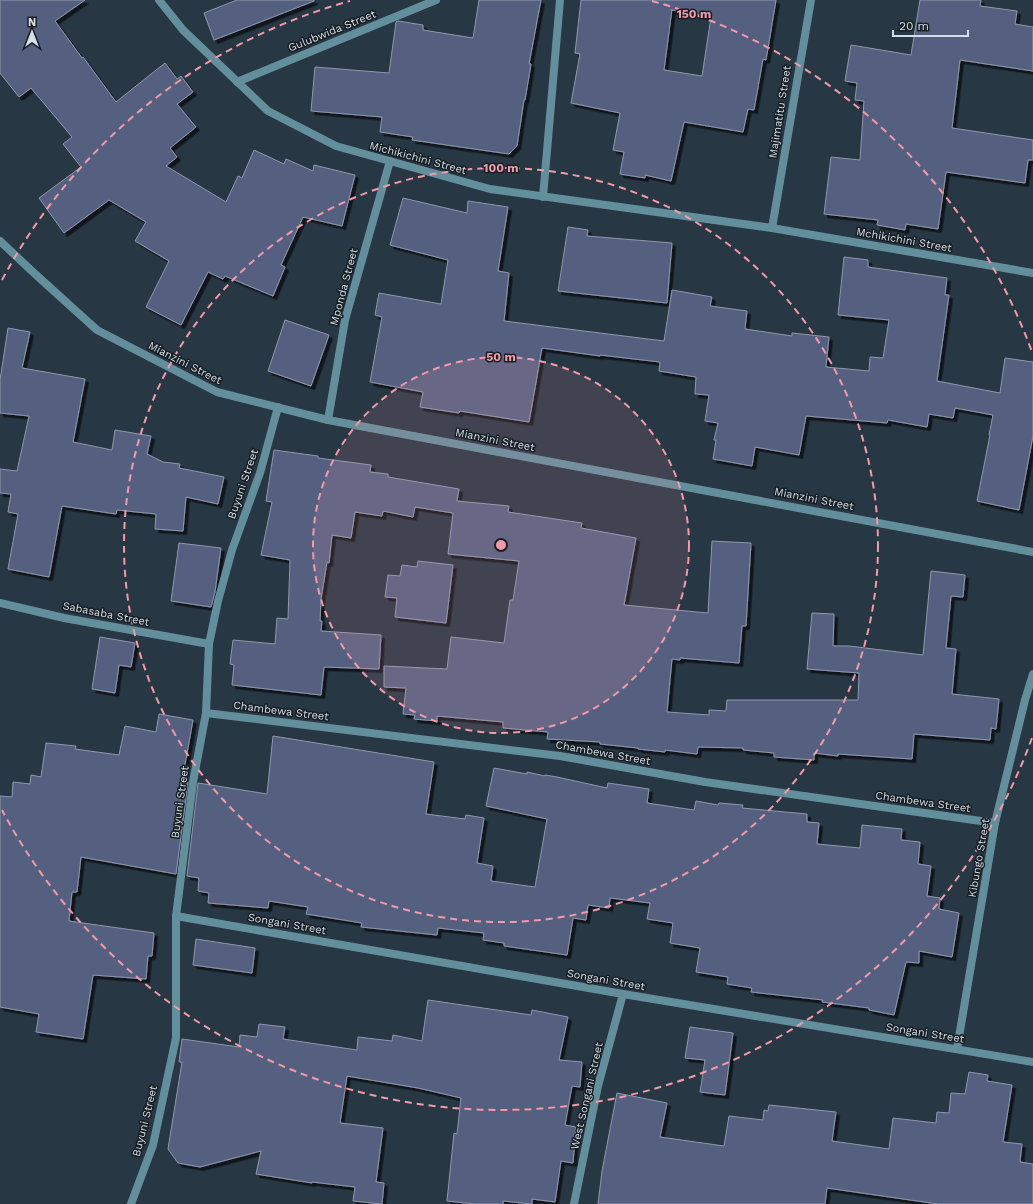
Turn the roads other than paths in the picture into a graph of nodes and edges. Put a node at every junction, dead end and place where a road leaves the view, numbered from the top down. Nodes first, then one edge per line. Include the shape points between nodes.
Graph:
1 (159, 0) edge
2 (436, 0) edge
3 (560, 0) edge
4 (811, 0) edge
5 (237, 82) junction
6 (390, 161) junction
7 (543, 197) junction
8 (772, 228) junction
9 (0, 241) edge
10 (1033, 272) edge
11 (278, 407) junction
12 (328, 420) junction
13 (1033, 552) edge
14 (0, 603) edge
15 (209, 644) junction
16 (1033, 674) edge
17 (206, 712) junction
18 (995, 823) junction
19 (176, 916) junction
20 (623, 994) junction
21 (957, 1049) junction
22 (1033, 1062) edge
23 (131, 1204) edge
24 (574, 1204) edge

1 - 5 street, Michikichini Street via 183,30
2 - 5 street, Gulubwida Street
3 - 7 street
4 - 8 street, Majimatitu Street
5 - 6 street, Michikichini Street via 268,111 336,146
6 - 7 street, Michikichini Street via 490,189
6 - 12 street, Mponda Street via 345,320
7 - 8 street, Michikichini Street
8 - 10 street, Mchikichini Street
9 - 11 street, Mianzini Street via 97,330 216,392
11 - 12 street, Mianzini Street
11 - 15 street, Buyuni Street via 260,473 232,550
12 - 13 street, Mianzini Street
14 - 15 street, Sabasaba Street via 64,618
15 - 17 street, Buyuni Street
16 - 18 street, Kibungo Street
17 - 18 street, Chambewa Street via 560,756 705,782
17 - 19 street, Buyuni Street via 193,782
18 - 21 street, Kibungo Street
19 - 20 street, Songani Street
19 - 23 street, Buyuni Street via 176,1038 153,1145
20 - 21 street, Songani Street
20 - 24 street, West Songani Street via 598,1086
21 - 22 street, Songani Street

